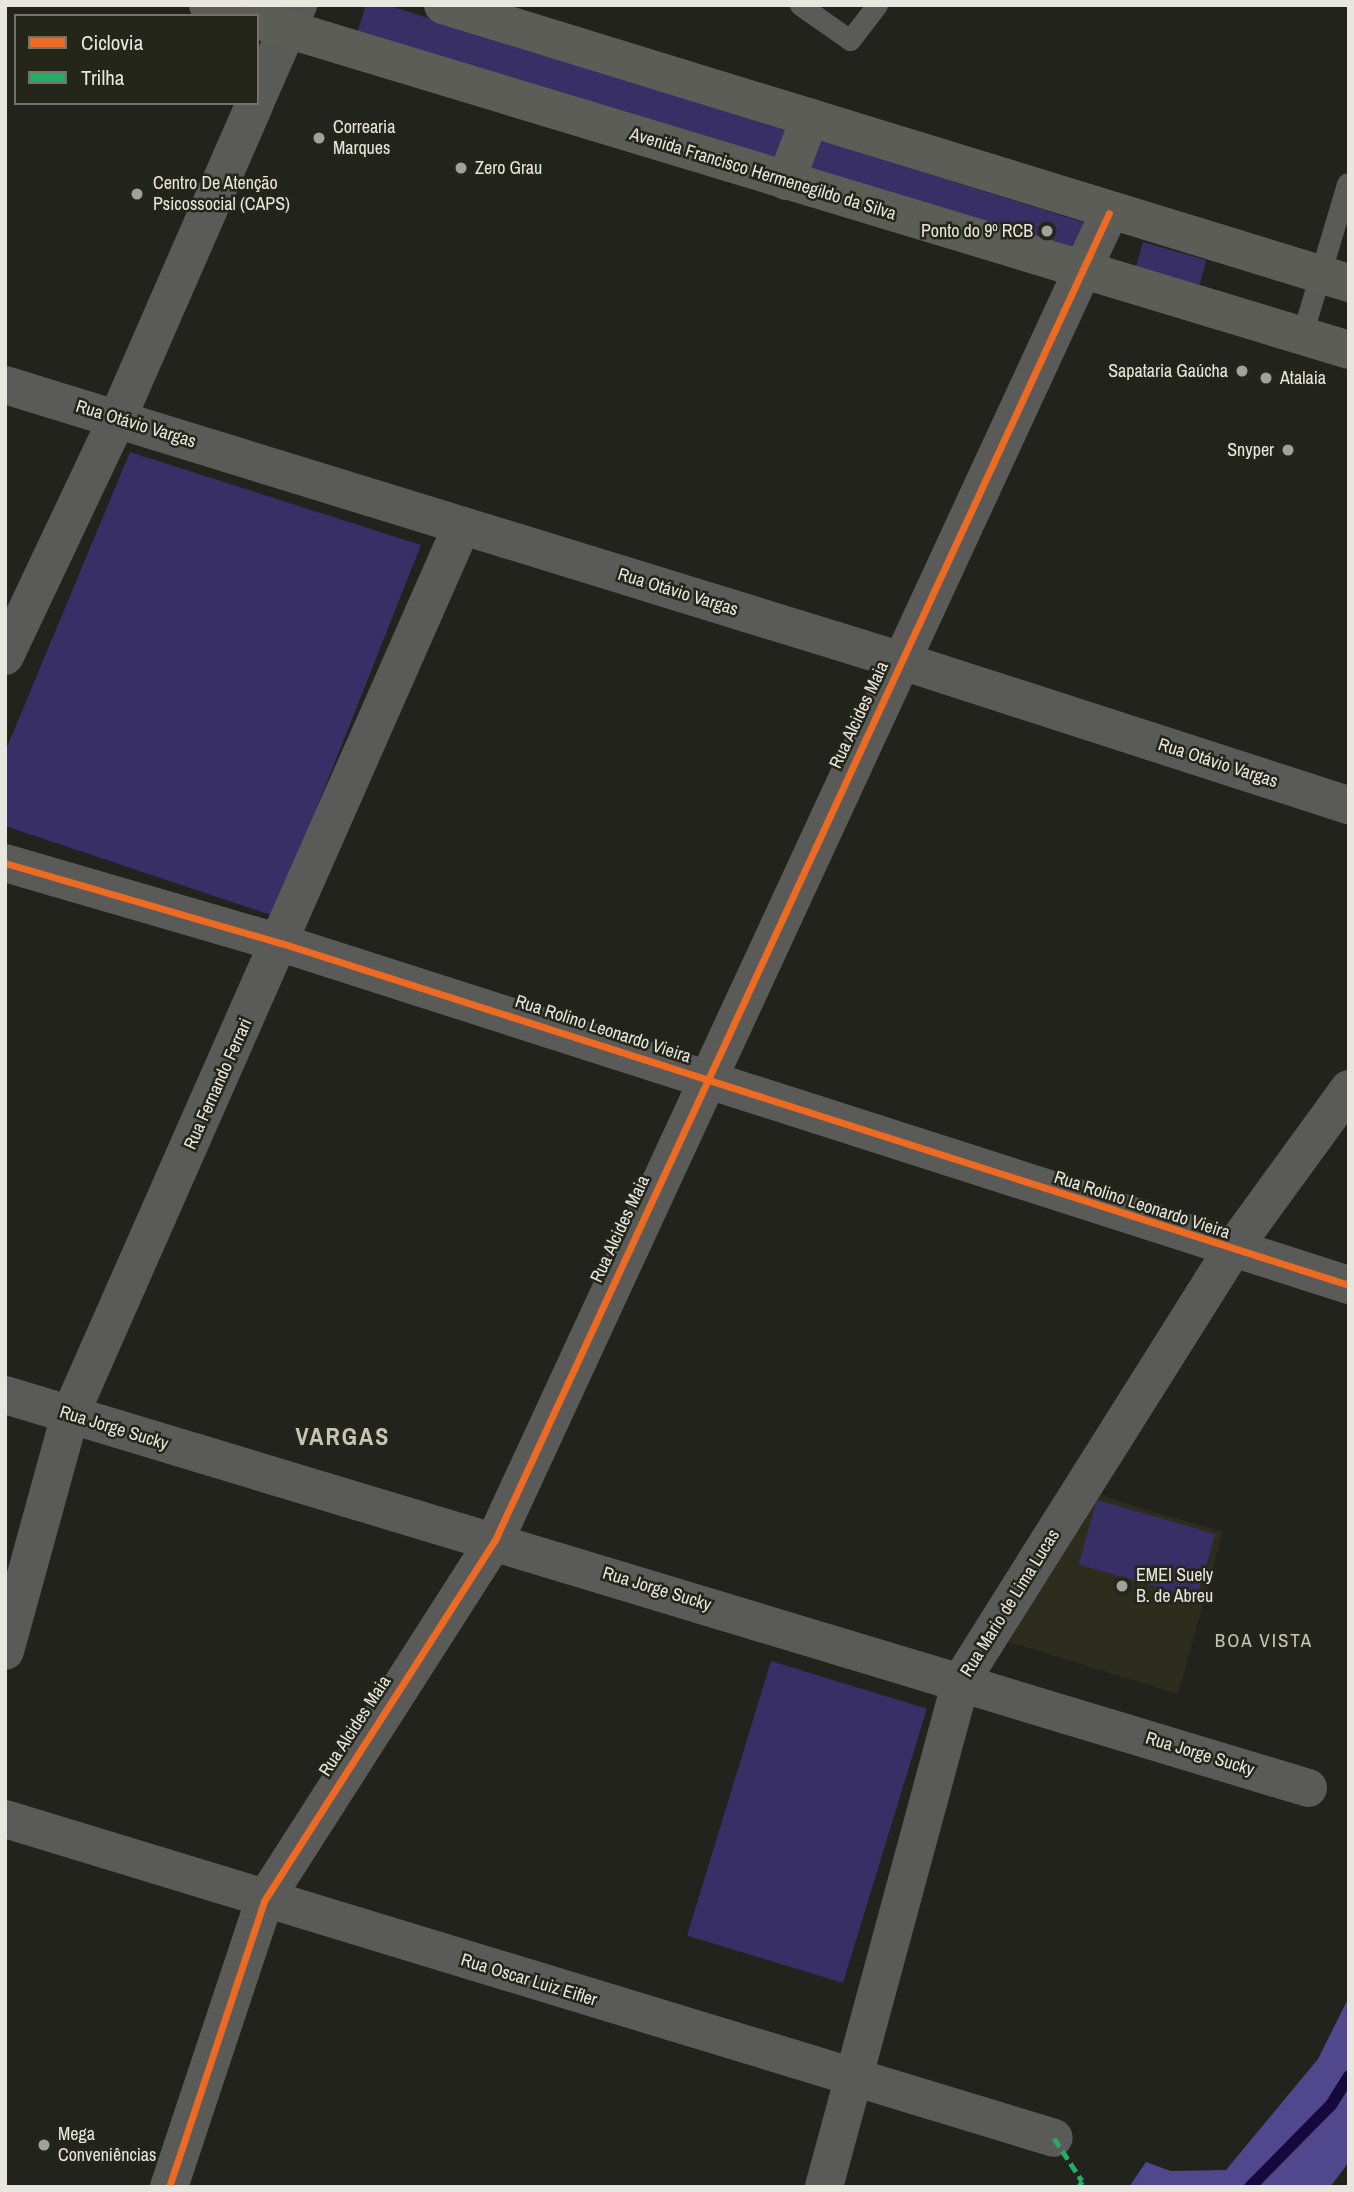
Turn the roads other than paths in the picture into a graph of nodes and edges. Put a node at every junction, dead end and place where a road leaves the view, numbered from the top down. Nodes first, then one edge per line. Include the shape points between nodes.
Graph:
1 (208, 5) edge
2 (443, 5) edge
3 (800, 5) edge
4 (877, 5) edge
5 (236, 14) edge
6 (503, 14) edge
7 (281, 18) edge
8 (259, 91) edge
9 (254, 105) edge
10 (810, 117) junction
11 (786, 181) junction
12 (1347, 184) dead end
13 (1109, 213) junction
14 (1083, 271) junction
15 (1334, 278) edge
16 (1302, 335) junction
17 (1349, 350) edge
18 (5, 385) edge
19 (118, 417) junction
20 (462, 526) junction
21 (5, 656) edge
22 (902, 660) junction
23 (1349, 805) edge
24 (5, 863) edge
25 (281, 943) junction
26 (706, 1079) junction
27 (1349, 1089) edge
28 (1232, 1250) junction
29 (1349, 1285) edge
30 (5, 1395) edge
31 (70, 1415) junction
32 (495, 1540) junction
33 (5, 1651) edge
34 (961, 1681) junction
35 (1308, 1787) dead end
36 (5, 1819) edge
37 (264, 1901) junction
38 (854, 2077) junction
39 (1054, 2138) dead end
40 (169, 2187) edge
41 (824, 2187) edge

1 - 5 main road
2 - 6 main road
3 - 4 lane via 850,40
6 - 10 main road
7 - 8 street
7 - 11 main road, Avenida Francisco Hermenegildo da Silva
9 - 19 street
10 - 11 main road
10 - 13 main road
11 - 14 main road, Avenida Francisco Hermenegildo da Silva
12 - 15 lane
13 - 14 street, Rua Alcides Maia
13 - 15 main road
14 - 16 main road, Avenida Francisco Hermenegildo da Silva
14 - 22 street, Rua Alcides Maia
15 - 16 lane
16 - 17 main road, Avenida Francisco Hermenegildo da Silva
18 - 19 street, Rua Otávio Vargas
19 - 20 street, Rua Otávio Vargas
19 - 21 street
20 - 22 street, Rua Otávio Vargas
20 - 25 street, Rua Fernando Ferrari
22 - 23 street, Rua Otávio Vargas
22 - 26 street, Rua Alcides Maia
24 - 25 street, Rua Rolino Leonardo Vieira
25 - 26 street, Rua Rolino Leonardo Vieira
25 - 31 street, Rua Fernando Ferrari
26 - 28 street, Rua Rolino Leonardo Vieira
26 - 32 street, Rua Alcides Maia
27 - 28 street, Rua Mario de Lima Lucas
28 - 29 street, Rua Rolino Leonardo Vieira
28 - 34 street, Rua Mario de Lima Lucas
30 - 31 street, Rua Jorge Sucky
31 - 32 street, Rua Jorge Sucky
31 - 33 street, Rua Fernando Ferrari
32 - 34 street, Rua Jorge Sucky
32 - 37 street, Rua Alcides Maia
34 - 35 street, Rua Jorge Sucky
34 - 38 street, Rua Mario de Lima Lucas
36 - 37 street, Rua Oscar Luiz Eifler
37 - 38 street, Rua Oscar Luiz Eifler
37 - 40 street, Rua Alcides Maia
38 - 39 street, Rua Oscar Luiz Eifler
38 - 41 street, Rua Mario de Lima Lucas

